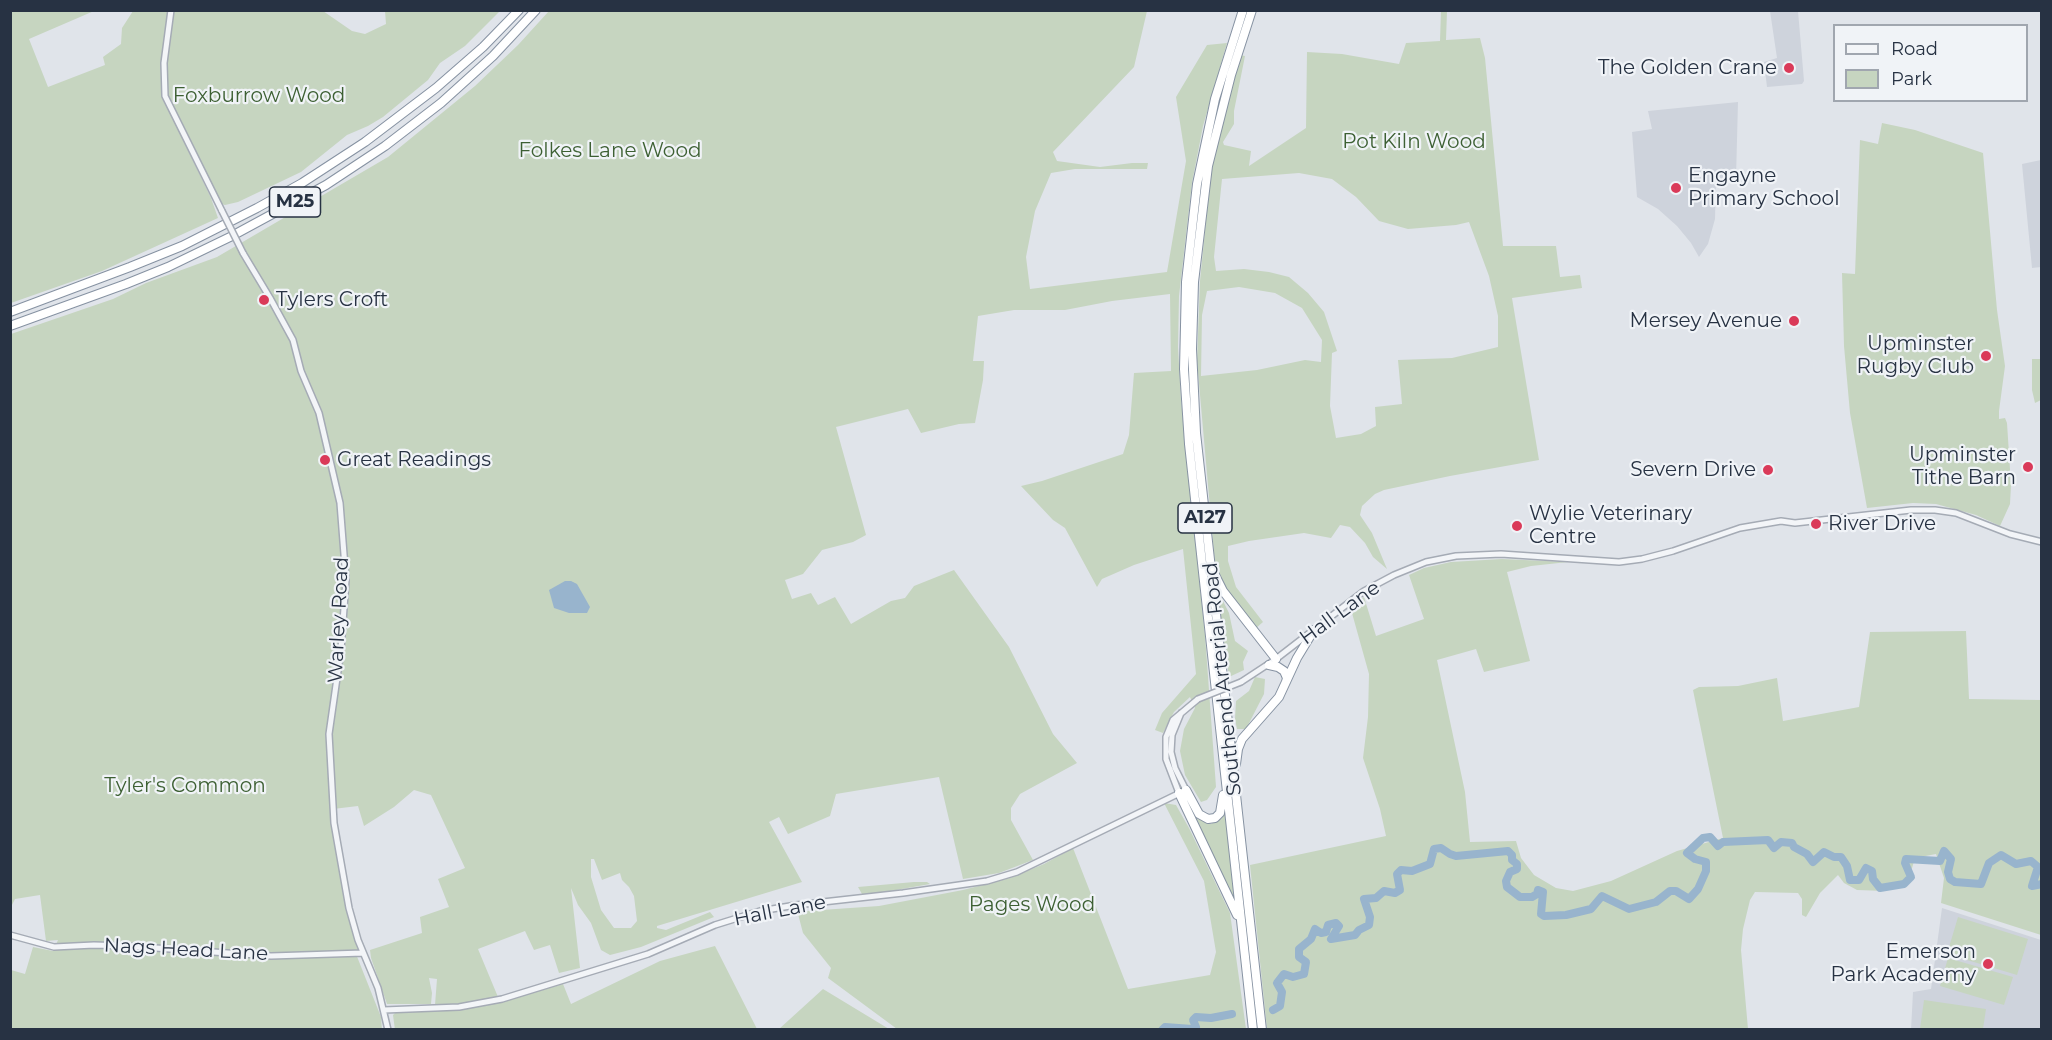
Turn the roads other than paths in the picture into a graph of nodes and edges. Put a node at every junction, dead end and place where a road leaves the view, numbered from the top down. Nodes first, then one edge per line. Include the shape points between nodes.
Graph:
1 (171, 10) edge
2 (519, 10) edge
3 (536, 10) edge
4 (1244, 10) edge
5 (1252, 10) edge
6 (10, 312) edge
7 (10, 326) edge
8 (2042, 542) edge
9 (1210, 560) junction
10 (1314, 630) junction
11 (1276, 659) junction
12 (1269, 665) junction
13 (1285, 686) junction
14 (1181, 713) junction
15 (1222, 743) junction
16 (1174, 781) junction
17 (1183, 791) junction
18 (1235, 791) junction
19 (1170, 797) junction
20 (1242, 934) junction
21 (10, 935) edge
22 (363, 953) junction
23 (384, 1010) junction
24 (388, 1029) edge
25 (1253, 1029) edge
26 (1262, 1029) edge

1 - 22 street, Warley Road, bridge via 164,63 165,96 243,253 293,340 319,413 340,503 345,600 329,743 334,824 343,883
2 - 6 highway, M25 via 436,88 365,142 292,189 173,249
3 - 7 highway, M25 via 441,103 326,185 168,267
4 - 15 highway, Southend Arterial Road / A127 via 1215,99 1203,154 1186,272 1184,329 1189,444
5 - 9 highway, Southend Arterial Road / A127 via 1208,166 1194,282 1193,390
8 - 10 street, Hall Lane via 1956,513 1911,510 1740,528 1642,560 1456,556 1426,562 1388,578 1364,591
9 - 11 highway, A127 via 1223,591
9 - 18 highway, Southend Arterial Road / A127
10 - 11 street, Hall Lane
10 - 13 highway, A127
11 - 12 street, Hall Lane
12 - 13 highway via 1284,671
12 - 14 street, Hall Lane, bridge via 1241,682 1198,699
13 - 18 highway, A127 via 1240,744
14 - 16 street, Hall Lane via 1170,726 1165,743
14 - 17 street via 1172,735 1171,752
15 - 17 highway via 1223,800 1218,816 1202,817
15 - 20 highway, Southend Arterial Road / A127
16 - 17 street, Hall Lane
16 - 19 street
17 - 19 street, Hall Lane
17 - 20 highway
18 - 26 highway, Southend Arterial Road / A127
19 - 23 street, Hall Lane via 1037,863 998,878 760,911 648,954 502,999 459,1007
20 - 25 highway, Southend Arterial Road / A127
21 - 22 street, Nags Head Lane via 54,947 94,945 271,956
22 - 23 street, Warley Road
23 - 24 street, Warley Road

